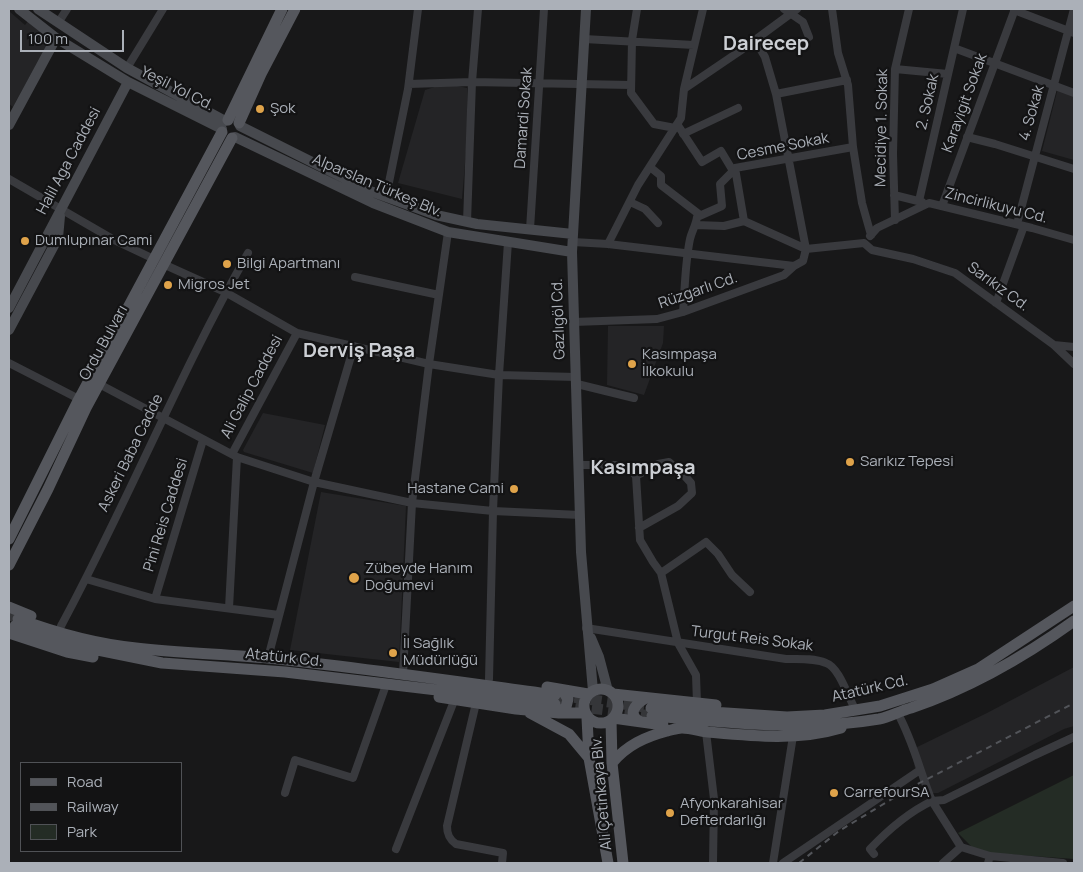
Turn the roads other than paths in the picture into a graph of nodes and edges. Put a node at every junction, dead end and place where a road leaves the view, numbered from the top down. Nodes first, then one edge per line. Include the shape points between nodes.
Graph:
1 (19, 9) edge
2 (38, 9) edge
3 (67, 9) edge
4 (163, 9) edge
5 (282, 9) edge
6 (295, 9) edge
7 (418, 9) edge
8 (478, 9) edge
9 (544, 9) edge
10 (586, 9) edge
11 (637, 9) edge
12 (703, 9) edge
13 (832, 9) edge
14 (909, 9) edge
15 (963, 9) edge
16 (1014, 9) edge
17 (1074, 9) edge
18 (791, 10) edge
19 (58, 23) junction
20 (1071, 31) edge
21 (809, 37) dead end
22 (56, 38) junction
23 (584, 38) junction
24 (632, 40) junction
25 (755, 40) junction
26 (694, 45) junction
27 (954, 48) junction
28 (994, 64) junction
29 (127, 68) junction
30 (895, 69) junction
31 (948, 74) junction
32 (847, 80) junction
33 (128, 82) junction
34 (472, 82) junction
35 (540, 82) junction
36 (409, 84) junction
37 (582, 84) junction
38 (631, 85) junction
39 (1054, 85) junction
40 (684, 89) junction
41 (1074, 93) edge
42 (776, 94) junction
43 (738, 108) dead end
44 (9, 125) edge
45 (676, 126) junction
46 (231, 128) junction
47 (683, 134) junction
48 (967, 137) junction
49 (854, 147) junction
50 (1034, 156) junction
51 (790, 159) junction
52 (650, 168) junction
53 (1074, 169) edge
54 (734, 170) junction
55 (9, 179) edge
56 (894, 195) junction
57 (386, 197) junction
58 (919, 201) junction
59 (630, 202) junction
60 (929, 203) junction
61 (942, 206) junction
62 (61, 210) junction
63 (700, 215) junction
64 (895, 220) junction
65 (744, 221) junction
66 (467, 222) junction
67 (658, 223) dead end
68 (696, 225) junction
69 (1021, 225) junction
70 (530, 229) junction
71 (448, 232) junction
72 (872, 235) junction
73 (1074, 240) edge
74 (508, 242) junction
75 (573, 243) junction
76 (864, 243) junction
77 (608, 244) junction
78 (806, 249) junction
79 (248, 252) dead end
80 (688, 253) junction
81 (159, 261) junction
82 (794, 266) junction
83 (355, 277) dead end
84 (225, 292) junction
85 (439, 295) junction
86 (996, 303) junction
87 (9, 308) edge
88 (683, 312) junction
89 (574, 322) junction
90 (9, 330) edge
91 (297, 333) junction
92 (1054, 344) junction
93 (354, 346) junction
94 (1074, 347) edge
95 (9, 363) edge
96 (429, 364) junction
97 (1074, 364) edge
98 (499, 375) junction
99 (577, 380) junction
100 (99, 384) junction
101 (634, 398) dead end
102 (80, 399) junction
103 (162, 418) junction
104 (203, 440) junction
105 (234, 455) junction
106 (579, 465) junction
107 (636, 476) junction
108 (314, 482) junction
109 (412, 503) junction
110 (493, 511) junction
111 (580, 515) junction
112 (639, 528) junction
113 (9, 539) edge
114 (9, 565) edge
115 (661, 573) junction
116 (86, 579) junction
117 (750, 592) dead end
118 (155, 599) junction
119 (1074, 606) edge
120 (229, 608) junction
121 (279, 615) junction
122 (12, 618) edge
123 (1074, 621) edge
124 (60, 626) junction
125 (586, 628) junction
126 (678, 643) junction
127 (168, 650) junction
128 (268, 658) junction
129 (403, 674) junction
130 (489, 679) junction
131 (386, 685) junction
132 (610, 692) junction
133 (590, 693) junction
134 (454, 700) junction
135 (558, 701) junction
136 (476, 703) junction
137 (697, 703) junction
138 (649, 708) junction
139 (516, 709) junction
140 (855, 709) junction
141 (897, 712) junction
142 (586, 715) junction
143 (612, 719) junction
144 (867, 720) junction
145 (641, 722) junction
146 (681, 728) junction
147 (706, 732) junction
148 (793, 736) junction
149 (1074, 737) edge
150 (589, 758) junction
151 (612, 763) junction
152 (920, 770) junction
153 (285, 793) dead end
154 (932, 801) junction
155 (961, 847) junction
156 (396, 849) dead end
157 (874, 854) dead end
158 (989, 860) edge
159 (502, 863) edge
160 (608, 863) edge
161 (623, 863) edge
162 (713, 863) edge
163 (774, 863) edge
164 (783, 863) edge
165 (943, 863) edge
166 (1063, 863) edge

1 - 22 street, Yeşil Yol Cd.
2 - 19 street, Yeşil Yol Cd.
3 - 19 street
4 - 29 street
5 - 46 main road, Ordu Bulvarı
6 - 46 main road, Ordu Bulvarı
7 - 36 street
8 - 34 street
9 - 35 street, Damardi Sokak
10 - 23 street, Gazlıgöl Cd.
11 - 24 street
12 - 26 street
13 - 32 street via 838,53
14 - 30 street, Mecidiye 1. Sokak
15 - 27 street, 2. Sokak
16 - 20 street
16 - 28 street, Karayigit Sokak
17 - 20 street, 4. Sokak
18 - 21 street via 803,22
18 - 25 street
19 - 29 street, Yeşil Yol Cd.
20 - 39 street, 4. Sokak
22 - 33 street, Yeşil Yol Cd.
22 - 44 street
23 - 24 street
23 - 37 street, Gazlıgöl Cd.
24 - 26 street
24 - 38 street
25 - 40 street
25 - 42 street via 765,58
26 - 40 street
27 - 28 street
27 - 31 street, 2. Sokak
28 - 39 street
28 - 48 street, Karayigit Sokak
29 - 46 street, Yeşil Yol Cd.
30 - 31 street
30 - 56 street, Mecidiye 1. Sokak
31 - 58 street, 2. Sokak
32 - 42 street
32 - 49 street
33 - 46 street, Yeşil Yol Cd.
33 - 62 street, Halil Aga Caddesi
34 - 35 street
34 - 36 street
34 - 66 street
35 - 37 street
35 - 70 street, Damardi Sokak
36 - 57 street
37 - 38 street
37 - 75 street, Gazlıgöl Cd.
38 - 45 street via 631,93 654,124
39 - 41 street
39 - 50 street, 4. Sokak
40 - 45 street via 681,118
42 - 51 street
43 - 47 street
45 - 47 street
45 - 52 street
46 - 57 street, Alparslan Türkeş Blv.
46 - 71 street, Alparslan Türkeş Blv. via 374,203
46 - 81 main road, Ordu Bulvarı
47 - 54 street via 702,162 721,151
48 - 50 street
48 - 61 street, Karayigit Sokak
49 - 51 street, Cesme Sokak
49 - 72 street via 862,203
50 - 53 street
50 - 69 street, 4. Sokak
51 - 54 street, Cesme Sokak
51 - 78 street
52 - 59 street
52 - 63 street via 661,176 661,184
54 - 63 street, Cesme Sokak via 720,184 722,206
54 - 65 street
55 - 62 street
56 - 58 street
56 - 64 street, Mecidiye 1. Sokak
57 - 66 street, Alparslan Türkeş Blv.
58 - 60 street
59 - 67 street via 645,210
59 - 77 street
60 - 61 street, Zincirlikuyu Cd.
60 - 64 street, Zincirlikuyu Cd.
61 - 69 street, Zincirlikuyu Cd.
62 - 81 street via 116,242
62 - 87 street, Halil Aga Caddesi
62 - 90 street via 58,238
63 - 68 street
64 - 72 street, Zincirlikuyu Cd. via 877,228
65 - 68 street via 724,226
65 - 78 street
66 - 70 street, Alparslan Türkeş Blv.
68 - 80 street
69 - 73 street, Zincirlikuyu Cd.
69 - 86 street, 4. Sokak
70 - 75 street, Alparslan Türkeş Blv.
71 - 74 street, Alparslan Türkeş Blv.
71 - 85 street
72 - 76 street, Zincirlikuyu Cd.
74 - 75 street, Alparslan Türkeş Blv.
74 - 98 street
75 - 77 street
75 - 89 street, Gazlıgöl Cd.
76 - 78 street
76 - 86 street, Sarıkız Cd. via 872,250 955,273
77 - 80 street
78 - 82 street via 803,261
79 - 84 street, Askeri Baba Cadde
80 - 82 street
80 - 88 street
81 - 84 street
81 - 100 main road, Ordu Bulvarı
81 - 102 main road, Ordu Bulvarı
82 - 88 street, Rüzgarlı Cd. via 784,275
83 - 85 street
84 - 91 street
84 - 103 street, Askeri Baba Cadde
85 - 96 street
86 - 92 street, Sarıkız Cd.
88 - 89 street, Rüzgarlı Cd. via 657,319
89 - 99 street, Gazlıgöl Cd.
91 - 93 street
91 - 105 street, Ali Galip Caddesi
92 - 94 street
92 - 97 street, Sarıkız Cd.
93 - 96 street
93 - 108 street
95 - 102 street
96 - 98 street
96 - 109 street
98 - 99 street
98 - 110 street
99 - 101 street
99 - 106 street, Gazlıgöl Cd.
100 - 103 street
100 - 114 main road, Ordu Bulvarı
102 - 113 main road, Ordu Bulvarı
103 - 104 street
103 - 116 street, Askeri Baba Cadde
104 - 105 street
104 - 118 street, Pini Reis Caddesi
105 - 108 street
105 - 120 street
106 - 107 street via 618,465 629,468
106 - 111 street, Gazlıgöl Cd.
107 - 112 street
107 - 112 street via 669,462 692,487 692,493 685,500
108 - 109 street
108 - 121 street
109 - 110 street
109 - 129 street
110 - 111 street
110 - 130 street
111 - 125 street, Gazlıgöl Cd.
112 - 115 street via 640,540
115 - 117 street via 706,542
115 - 126 street
116 - 118 street
116 - 124 street, Askeri Baba Cadde
118 - 120 street
119 - 140 main road, Atatürk Cd. via 978,669 880,706
120 - 121 street
121 - 128 street
122 - 124 main road
122 - 127 main road, Atatürk Cd. via 90,641
122 - 131 main road, Atatürk Cd. via 67,652 127,664 162,663 284,672
123 - 141 main road, Atatürk Cd. via 986,677
124 - 127 main road
125 - 126 street
125 - 132 street, Gazlıgöl Cd.
125 - 133 street, Gazlıgöl Cd.
126 - 137 street via 696,675
126 - 140 street, Turgut Reis Sokak via 828,663 835,669
127 - 128 main road, Atatürk Cd.
128 - 129 main road, Atatürk Cd.
129 - 130 main road via 432,672
129 - 135 main road, Atatürk Cd.
130 - 135 main road via 551,687
131 - 134 main road
131 - 135 main road, Atatürk Cd.
131 - 153 street via 353,778 295,760
132 - 133 main road via 598,689
132 - 138 main road
132 - 143 main road via 618,707
133 - 135 main road
133 - 142 main road via 584,703
134 - 136 main road
134 - 156 street
135 - 139 main road
135 - 142 main road
136 - 139 main road
136 - 159 street via 447,833 456,844 502,852
137 - 138 main road
137 - 140 main road via 768,712
138 - 140 main road, Atatürk Cd. via 787,717
138 - 144 main road, Atatürk Cd. via 708,722 809,726
138 - 145 main road via 637,703 634,715
139 - 150 main road via 535,715 569,734
141 - 144 main road, Atatürk Cd.
141 - 152 street
142 - 143 main road via 596,723
142 - 150 main road, Ali Çetinkaya Blv.
143 - 145 main road
143 - 151 main road, Ali Çetinkaya Blv.
144 - 148 main road via 830,732
145 - 146 main road
146 - 147 main road
146 - 151 main road via 634,743
147 - 148 main road
147 - 162 street via 714,799
148 - 163 street
149 - 154 street via 944,800
150 - 160 main road, Ali Çetinkaya Blv.
151 - 161 main road, Ali Çetinkaya Blv.
152 - 154 street
152 - 164 street
154 - 155 street
154 - 157 street via 878,840 870,849
155 - 158 street
155 - 165 street
158 - 166 street

